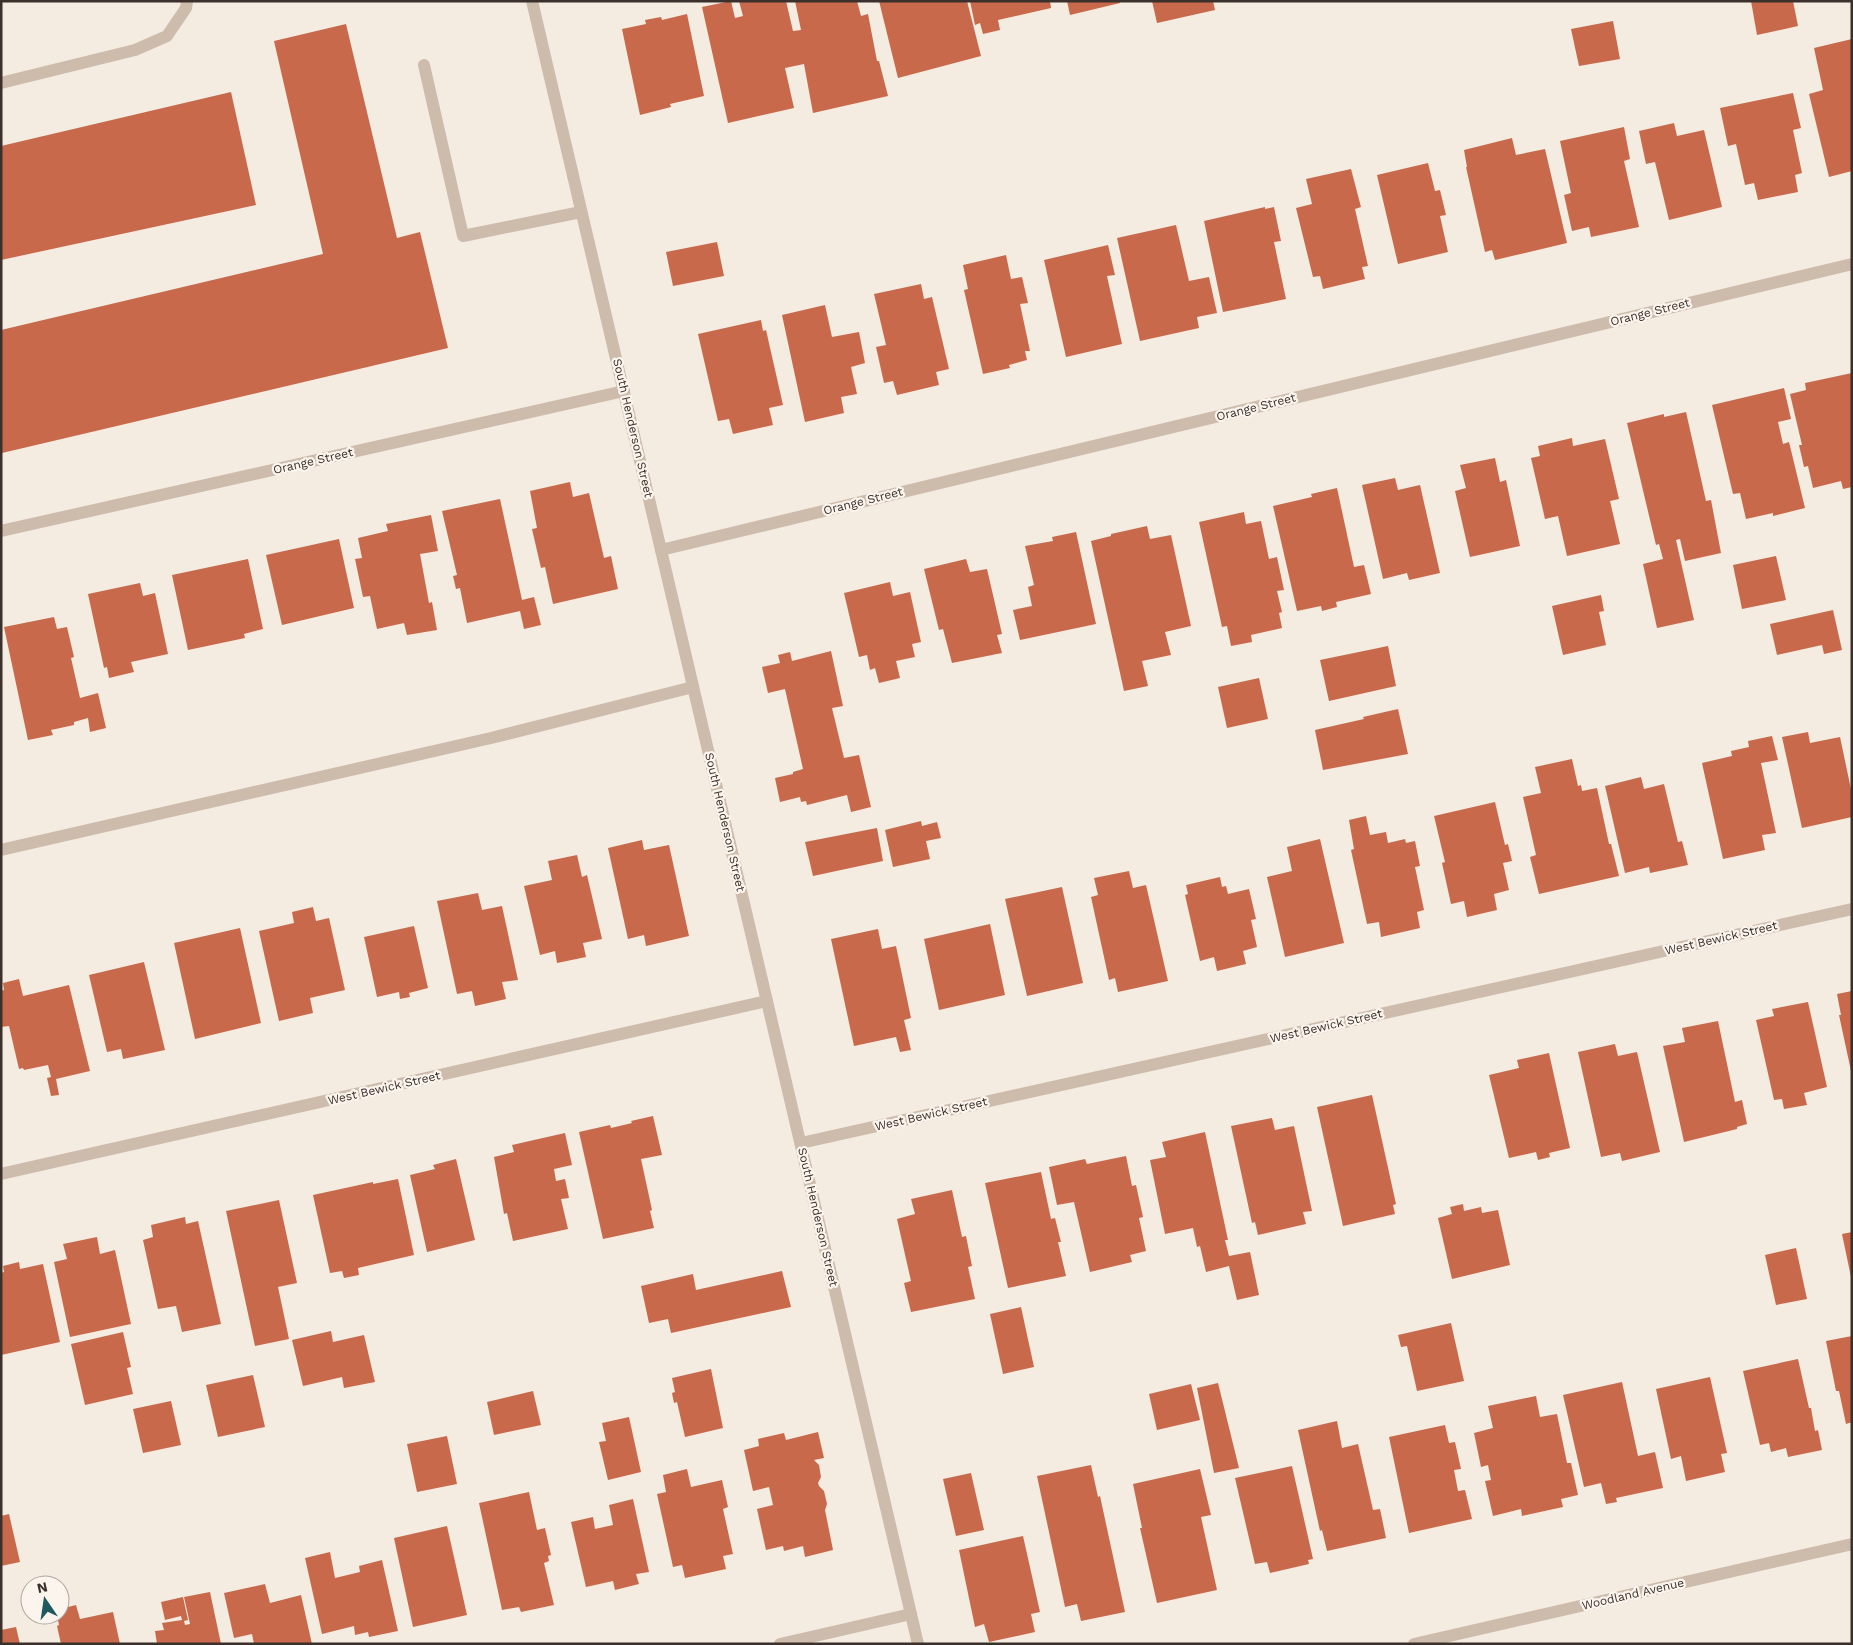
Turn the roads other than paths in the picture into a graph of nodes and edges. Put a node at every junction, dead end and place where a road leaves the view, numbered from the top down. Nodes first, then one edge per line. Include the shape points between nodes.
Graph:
1 (186, 1) edge
2 (532, 1) edge
3 (424, 65) dead end
4 (1, 83) edge
5 (582, 212) junction
6 (1852, 264) edge
7 (624, 390) junction
8 (1, 530) edge
9 (661, 550) junction
10 (693, 687) junction
11 (1, 850) edge
12 (1852, 910) edge
13 (767, 1002) junction
14 (801, 1144) junction
15 (1, 1174) edge
16 (1852, 1544) edge
17 (911, 1614) junction
18 (780, 1644) edge
19 (918, 1644) edge
20 (1414, 1644) edge

1 - 4 street via 186,8 167,36 159,40 135,50
2 - 5 street, South Henderson Street
3 - 5 street via 463,236
5 - 7 street, South Henderson Street
6 - 9 street, Orange Street
7 - 8 street, Orange Street
7 - 9 street, South Henderson Street
9 - 10 street, South Henderson Street
10 - 11 street via 491,738
10 - 13 street, South Henderson Street
12 - 14 street, West Bewick Street
13 - 14 street, South Henderson Street
13 - 15 street, West Bewick Street
14 - 17 street, South Henderson Street
16 - 20 street, Woodland Avenue
17 - 18 street
17 - 19 street, South Henderson Street

